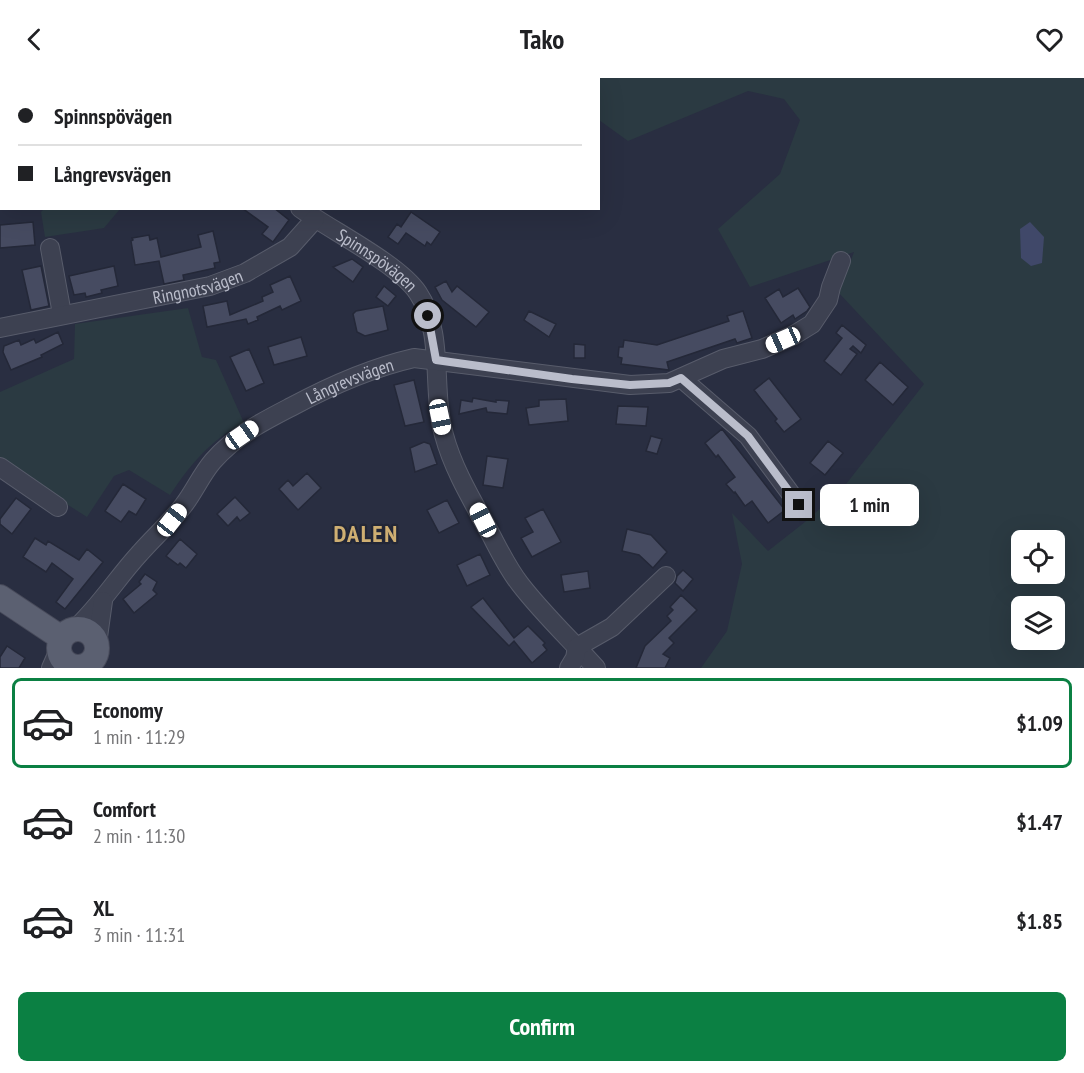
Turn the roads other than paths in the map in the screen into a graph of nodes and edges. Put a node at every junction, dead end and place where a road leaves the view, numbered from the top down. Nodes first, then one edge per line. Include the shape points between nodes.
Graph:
1 (307, 214) edge
2 (50, 248) dead end
3 (842, 261) dead end
4 (62, 314) junction
5 (0, 328) edge
6 (436, 360) junction
7 (681, 378) junction
8 (0, 467) edge
9 (799, 505) dead end
10 (58, 507) dead end
11 (666, 576) dead end
12 (0, 597) edge
13 (103, 601) junction
14 (577, 647) junction
15 (77, 655) edge
16 (569, 668) edge
17 (596, 668) edge

1 - 4 street, Ringnotsvägen via 290,247 245,273 210,286
1 - 6 street, Spinnspövägen via 384,263 418,293 428,316
2 - 4 street
3 - 7 street, Långrevsvägen via 828,300 812,324 762,349 723,359
4 - 5 street, Ringnotsvägen
6 - 7 street, Långrevsvägen via 630,385 669,383
6 - 13 street, Långrevsvägen via 414,358 392,363 349,378 261,421 213,461 172,520 141,551
6 - 14 street, Spinnspövägen via 440,417 453,460 518,583
7 - 9 street via 748,436
8 - 10 street
11 - 14 street via 612,627
12 - 15 main road
13 - 15 street, Långrevsvägen
13 - 15 street, Långrevsvägen
14 - 16 street
14 - 17 street, Spinnspövägen

